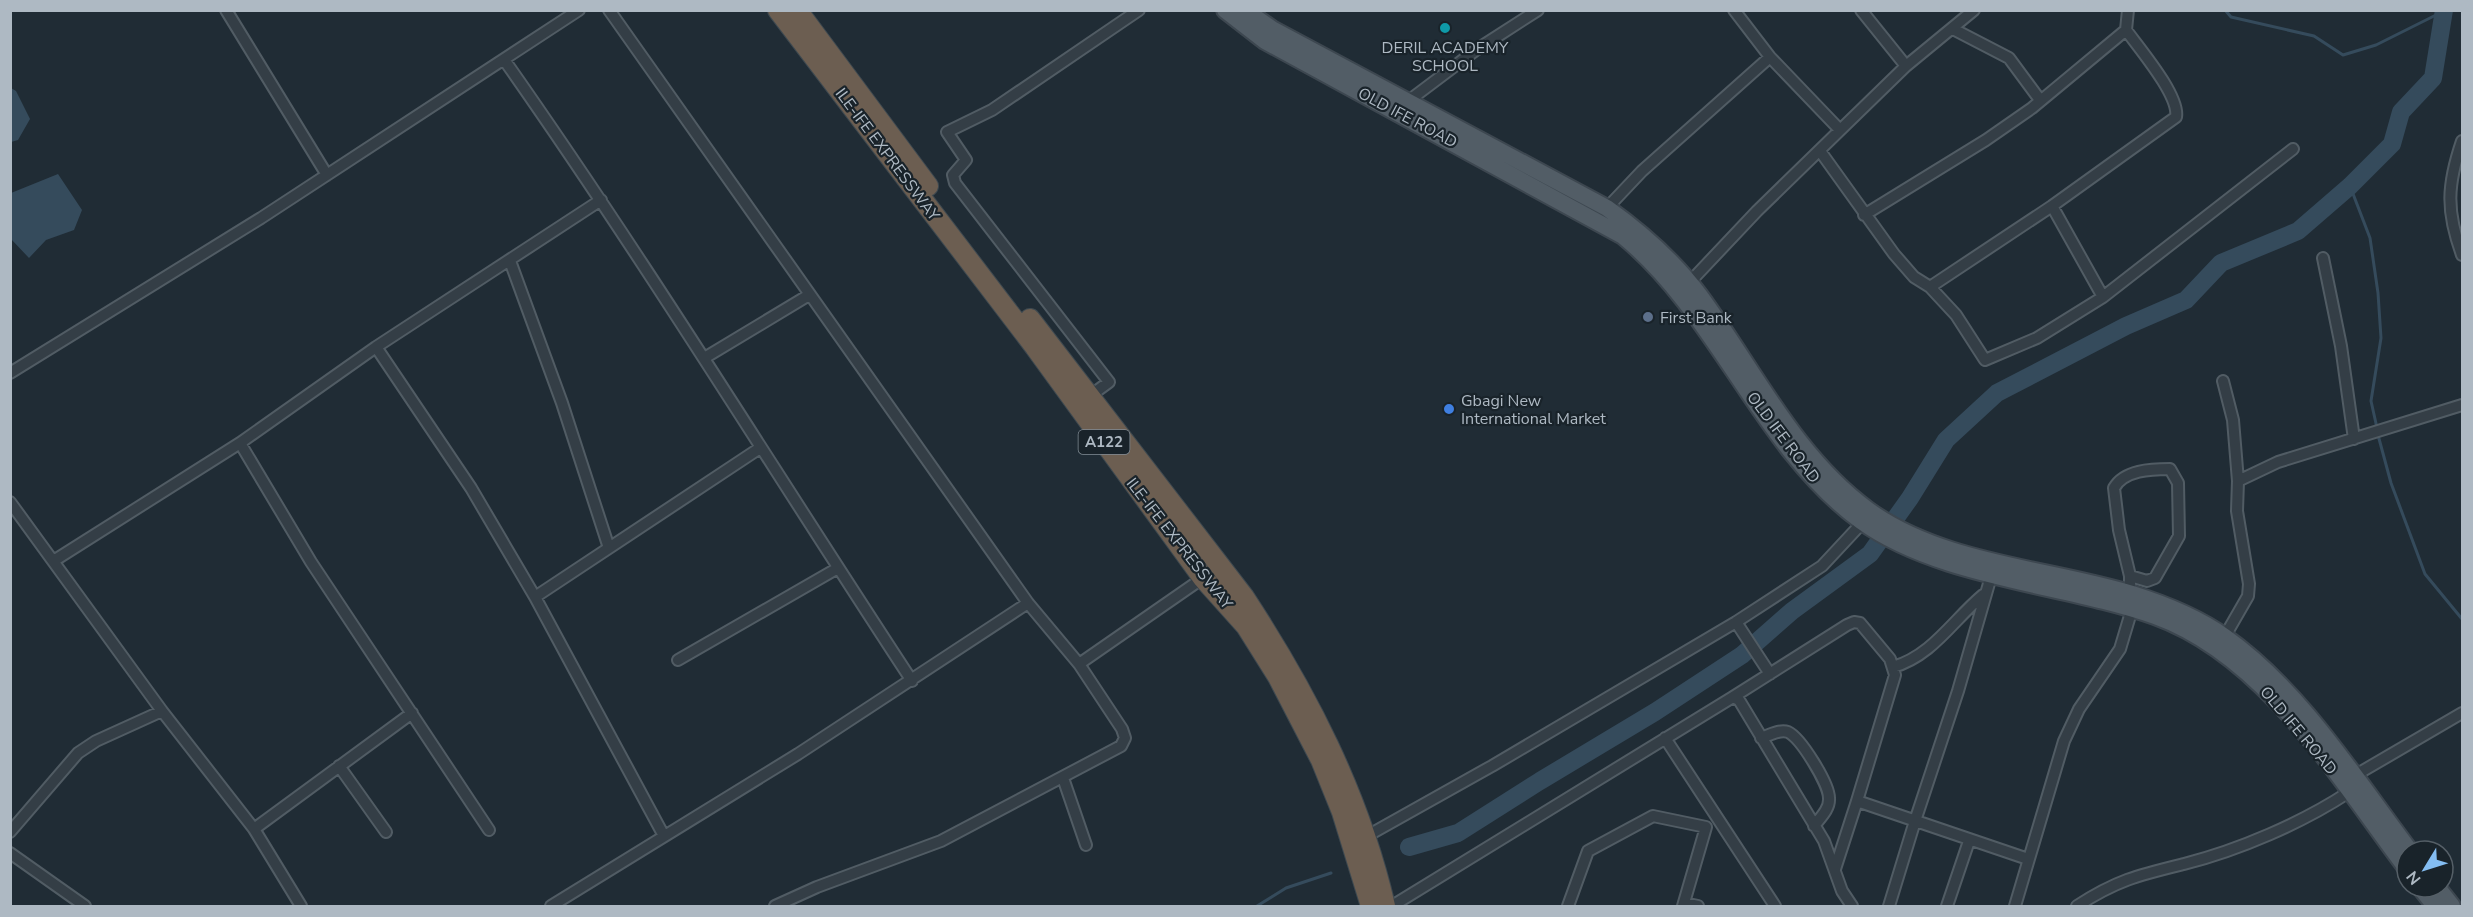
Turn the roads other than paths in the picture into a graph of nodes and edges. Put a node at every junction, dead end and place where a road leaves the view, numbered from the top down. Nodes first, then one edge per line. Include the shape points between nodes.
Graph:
1 (226, 10) edge
2 (579, 10) edge
3 (609, 10) edge
4 (778, 10) edge
5 (797, 10) edge
6 (1139, 10) edge
7 (1225, 10) edge
8 (1538, 10) edge
9 (1734, 10) edge
10 (1861, 10) edge
11 (1974, 10) edge
12 (2128, 10) edge
13 (1251, 12) edge
14 (1953, 29) junction
15 (2126, 30) junction
16 (1770, 57) junction
17 (505, 61) junction
18 (1906, 66) junction
19 (2040, 100) junction
20 (1407, 102) junction
21 (1840, 130) junction
22 (2463, 141) edge
23 (2293, 149) dead end
24 (1820, 151) junction
25 (1497, 157) junction
26 (327, 175) junction
27 (601, 200) junction
28 (2052, 206) junction
29 (1606, 208) junction
30 (1864, 215) junction
31 (2463, 255) edge
32 (2323, 258) dead end
33 (510, 261) junction
34 (1689, 283) junction
35 (1930, 287) junction
36 (809, 295) junction
37 (2103, 297) junction
38 (376, 347) junction
39 (706, 357) junction
40 (10, 373) edge
41 (2223, 381) dead end
42 (1090, 396) junction
43 (2463, 405) edge
44 (2354, 439) junction
45 (240, 443) junction
46 (760, 448) junction
47 (1818, 474) junction
48 (2238, 481) junction
49 (10, 502) edge
50 (1863, 522) junction
51 (1892, 531) junction
52 (609, 548) junction
53 (55, 560) junction
54 (838, 568) junction
55 (1992, 573) junction
56 (2130, 576) junction
57 (1203, 578) junction
58 (1984, 594) junction
59 (535, 597) junction
60 (2131, 601) junction
61 (1028, 603) junction
62 (1737, 624) junction
63 (2225, 636) junction
64 (678, 660) dead end
65 (1079, 664) junction
66 (1893, 667) junction
67 (1769, 671) junction
68 (912, 681) junction
69 (1732, 697) junction
70 (162, 711) junction
71 (412, 713) junction
72 (2463, 713) edge
73 (1665, 738) junction
74 (1761, 738) junction
75 (2329, 755) junction
76 (339, 766) junction
77 (1063, 778) junction
78 (2351, 784) junction
79 (1857, 801) junction
80 (1717, 818) junction
81 (1915, 821) junction
82 (1814, 826) junction
83 (1706, 827) junction
84 (254, 829) junction
85 (489, 830) dead end
86 (10, 832) edge
87 (386, 832) dead end
88 (1367, 836) junction
89 (664, 837) junction
90 (2399, 839) edge
91 (1969, 841) junction
92 (1086, 845) dead end
93 (2395, 851) edge
94 (10, 853) edge
95 (2028, 859) junction
96 (1835, 869) junction
97 (1683, 905) edge
98 (85, 906) edge
99 (301, 906) edge
100 (551, 906) edge
101 (774, 906) edge
102 (1371, 906) edge
103 (1385, 906) edge
104 (1392, 906) edge
105 (1569, 906) edge
106 (1698, 906) edge
107 (1775, 906) edge
108 (1852, 906) edge
109 (1889, 906) edge
110 (1947, 906) edge
111 (2015, 906) edge
112 (2077, 906) edge

1 - 26 street
2 - 17 street
3 - 36 street
4 - 57 highway, ILE-IFE EXPRESSWAY / A122 via 1035,348
5 - 42 highway, ILE-IFE EXPRESSWAY / A122
6 - 42 street via 992,110 947,130 966,160 953,176 955,183 1109,382
7 - 25 main road, OLD IFE ROAD via 1265,41
8 - 20 street
9 - 16 street
10 - 18 street
11 - 14 street
12 - 15 street
13 - 20 main road, OLD IFE ROAD
14 - 18 street
14 - 19 street via 2009,58
15 - 19 street
15 - 28 street via 2166,86 2178,110 2176,117
16 - 21 street
16 - 29 street
17 - 26 street
17 - 27 street
18 - 21 street
19 - 30 street via 1986,140
20 - 25 main road, OLD IFE ROAD
21 - 24 street
22 - 31 street via 2449,187 2451,219
23 - 37 street
24 - 30 street
24 - 34 street
25 - 29 main road, OLD IFE ROAD
25 - 47 main road, OLD IFE ROAD via 1623,236 1646,255 1689,303
26 - 40 street
27 - 33 street
27 - 39 street
28 - 35 street
28 - 37 street
29 - 34 main road, OLD IFE ROAD via 1655,245
30 - 35 street via 1914,277
32 - 44 street
33 - 38 street
33 - 52 street
34 - 47 main road, OLD IFE ROAD
35 - 37 street via 1956,315 1984,360 2037,338
36 - 39 street
36 - 61 street
38 - 45 street
38 - 59 street via 471,488
39 - 46 street
41 - 48 street via 2233,420
42 - 88 highway, ILE-IFE EXPRESSWAY / A122 via 1238,589 1275,644 1332,751
43 - 44 street
44 - 48 street via 2278,462
45 - 53 street
45 - 71 street via 310,562
46 - 52 street
46 - 54 street
47 - 50 main road, OLD IFE ROAD
47 - 51 main road, OLD IFE ROAD
48 - 63 street via 2237,511 2248,596
49 - 53 street
50 - 51 main road, OLD IFE ROAD
50 - 62 street via 1822,567
51 - 55 main road, OLD IFE ROAD
51 - 60 main road, OLD IFE ROAD
52 - 59 street
53 - 70 street
54 - 64 street
54 - 68 street
55 - 58 street
55 - 60 main road, OLD IFE ROAD
56 - 56 street via 2147,581 2155,578 2179,536 2178,483 2170,469 2128,474 2114,488
56 - 60 street
57 - 65 street
57 - 102 highway, ILE-IFE EXPRESSWAY / A122 via 1246,626 1301,720 1342,812
58 - 66 street via 1929,649
58 - 81 street via 1958,691
59 - 89 street
60 - 63 main road, OLD IFE ROAD via 2195,619
60 - 75 main road, OLD IFE ROAD via 2217,647 2259,682
60 - 95 street via 2120,649 2079,709 2064,741
61 - 65 street
61 - 68 street
62 - 67 street
62 - 88 street
63 - 75 main road, OLD IFE ROAD via 2299,706
65 - 77 street via 1125,738 1121,746
66 - 67 street via 1874,636 1854,622
66 - 79 street via 1892,690
67 - 69 street
68 - 89 street
69 - 73 street
69 - 74 street via 1739,700
70 - 84 street
70 - 86 street via 78,753
71 - 76 street
71 - 85 street
72 - 78 street
73 - 80 street
73 - 104 street
74 - 82 street
74 - 82 street via 1787,732 1814,763 1830,800
75 - 78 main road, OLD IFE ROAD
76 - 84 street
76 - 87 street
77 - 92 street
77 - 101 street via 940,841
78 - 90 main road, OLD IFE ROAD
78 - 93 main road, OLD IFE ROAD
78 - 112 street via 2298,821 2184,864 2126,879
79 - 81 street
79 - 96 street
80 - 83 street
80 - 107 street
81 - 91 street
81 - 109 street
82 - 96 street
83 - 97 street
83 - 105 street via 1653,816 1593,848 1584,856
84 - 99 street
88 - 103 highway, ILE-IFE EXPRESSWAY / A122
89 - 100 street
91 - 95 street
91 - 110 street
94 - 98 street
95 - 111 street
96 - 108 street
97 - 106 street

